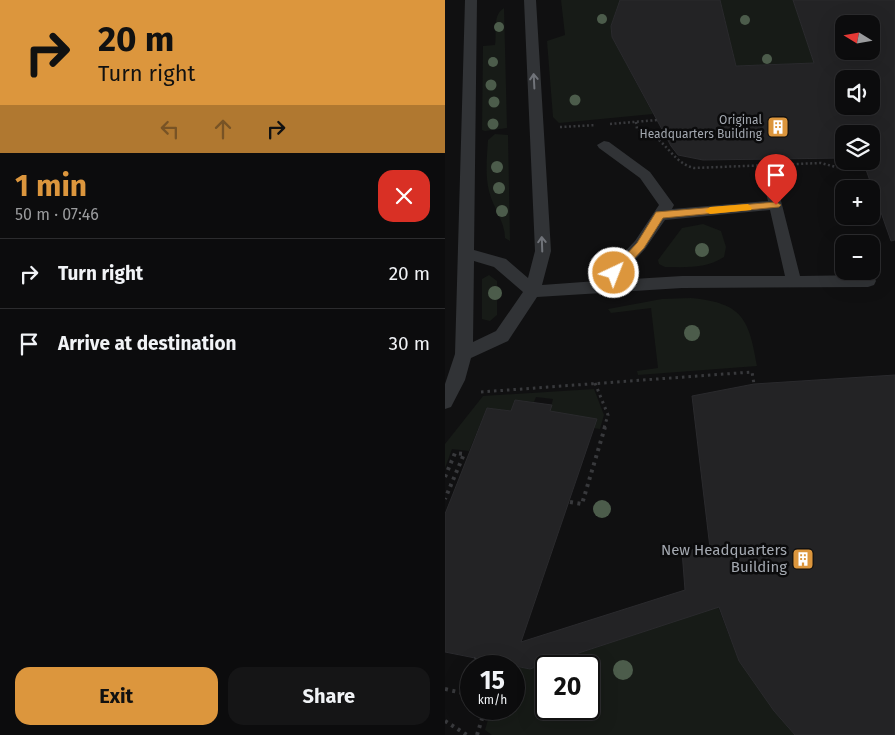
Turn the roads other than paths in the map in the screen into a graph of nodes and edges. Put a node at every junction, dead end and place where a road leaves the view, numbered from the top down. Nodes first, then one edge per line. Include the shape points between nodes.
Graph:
1 (471, 0) edge
2 (529, 0) edge
3 (604, 145) dead end
4 (772, 188) dead end
5 (776, 205) junction
6 (660, 215) junction
7 (466, 253) junction
8 (868, 281) dead end
9 (794, 282) junction
10 (601, 287) junction
11 (532, 291) junction
12 (464, 354) junction
13 (445, 402) edge

1 - 7 lane
11 -> 2 lane via 543,251
3 - 6 lane via 645,175 667,204
4 - 5 lane
5 - 6 lane
5 - 9 lane
6 - 10 lane via 640,245
7 - 11 lane via 500,263
7 - 12 lane
8 - 9 lane
9 - 10 lane via 682,282
10 - 11 lane
11 - 12 lane via 502,336
12 - 13 lane

